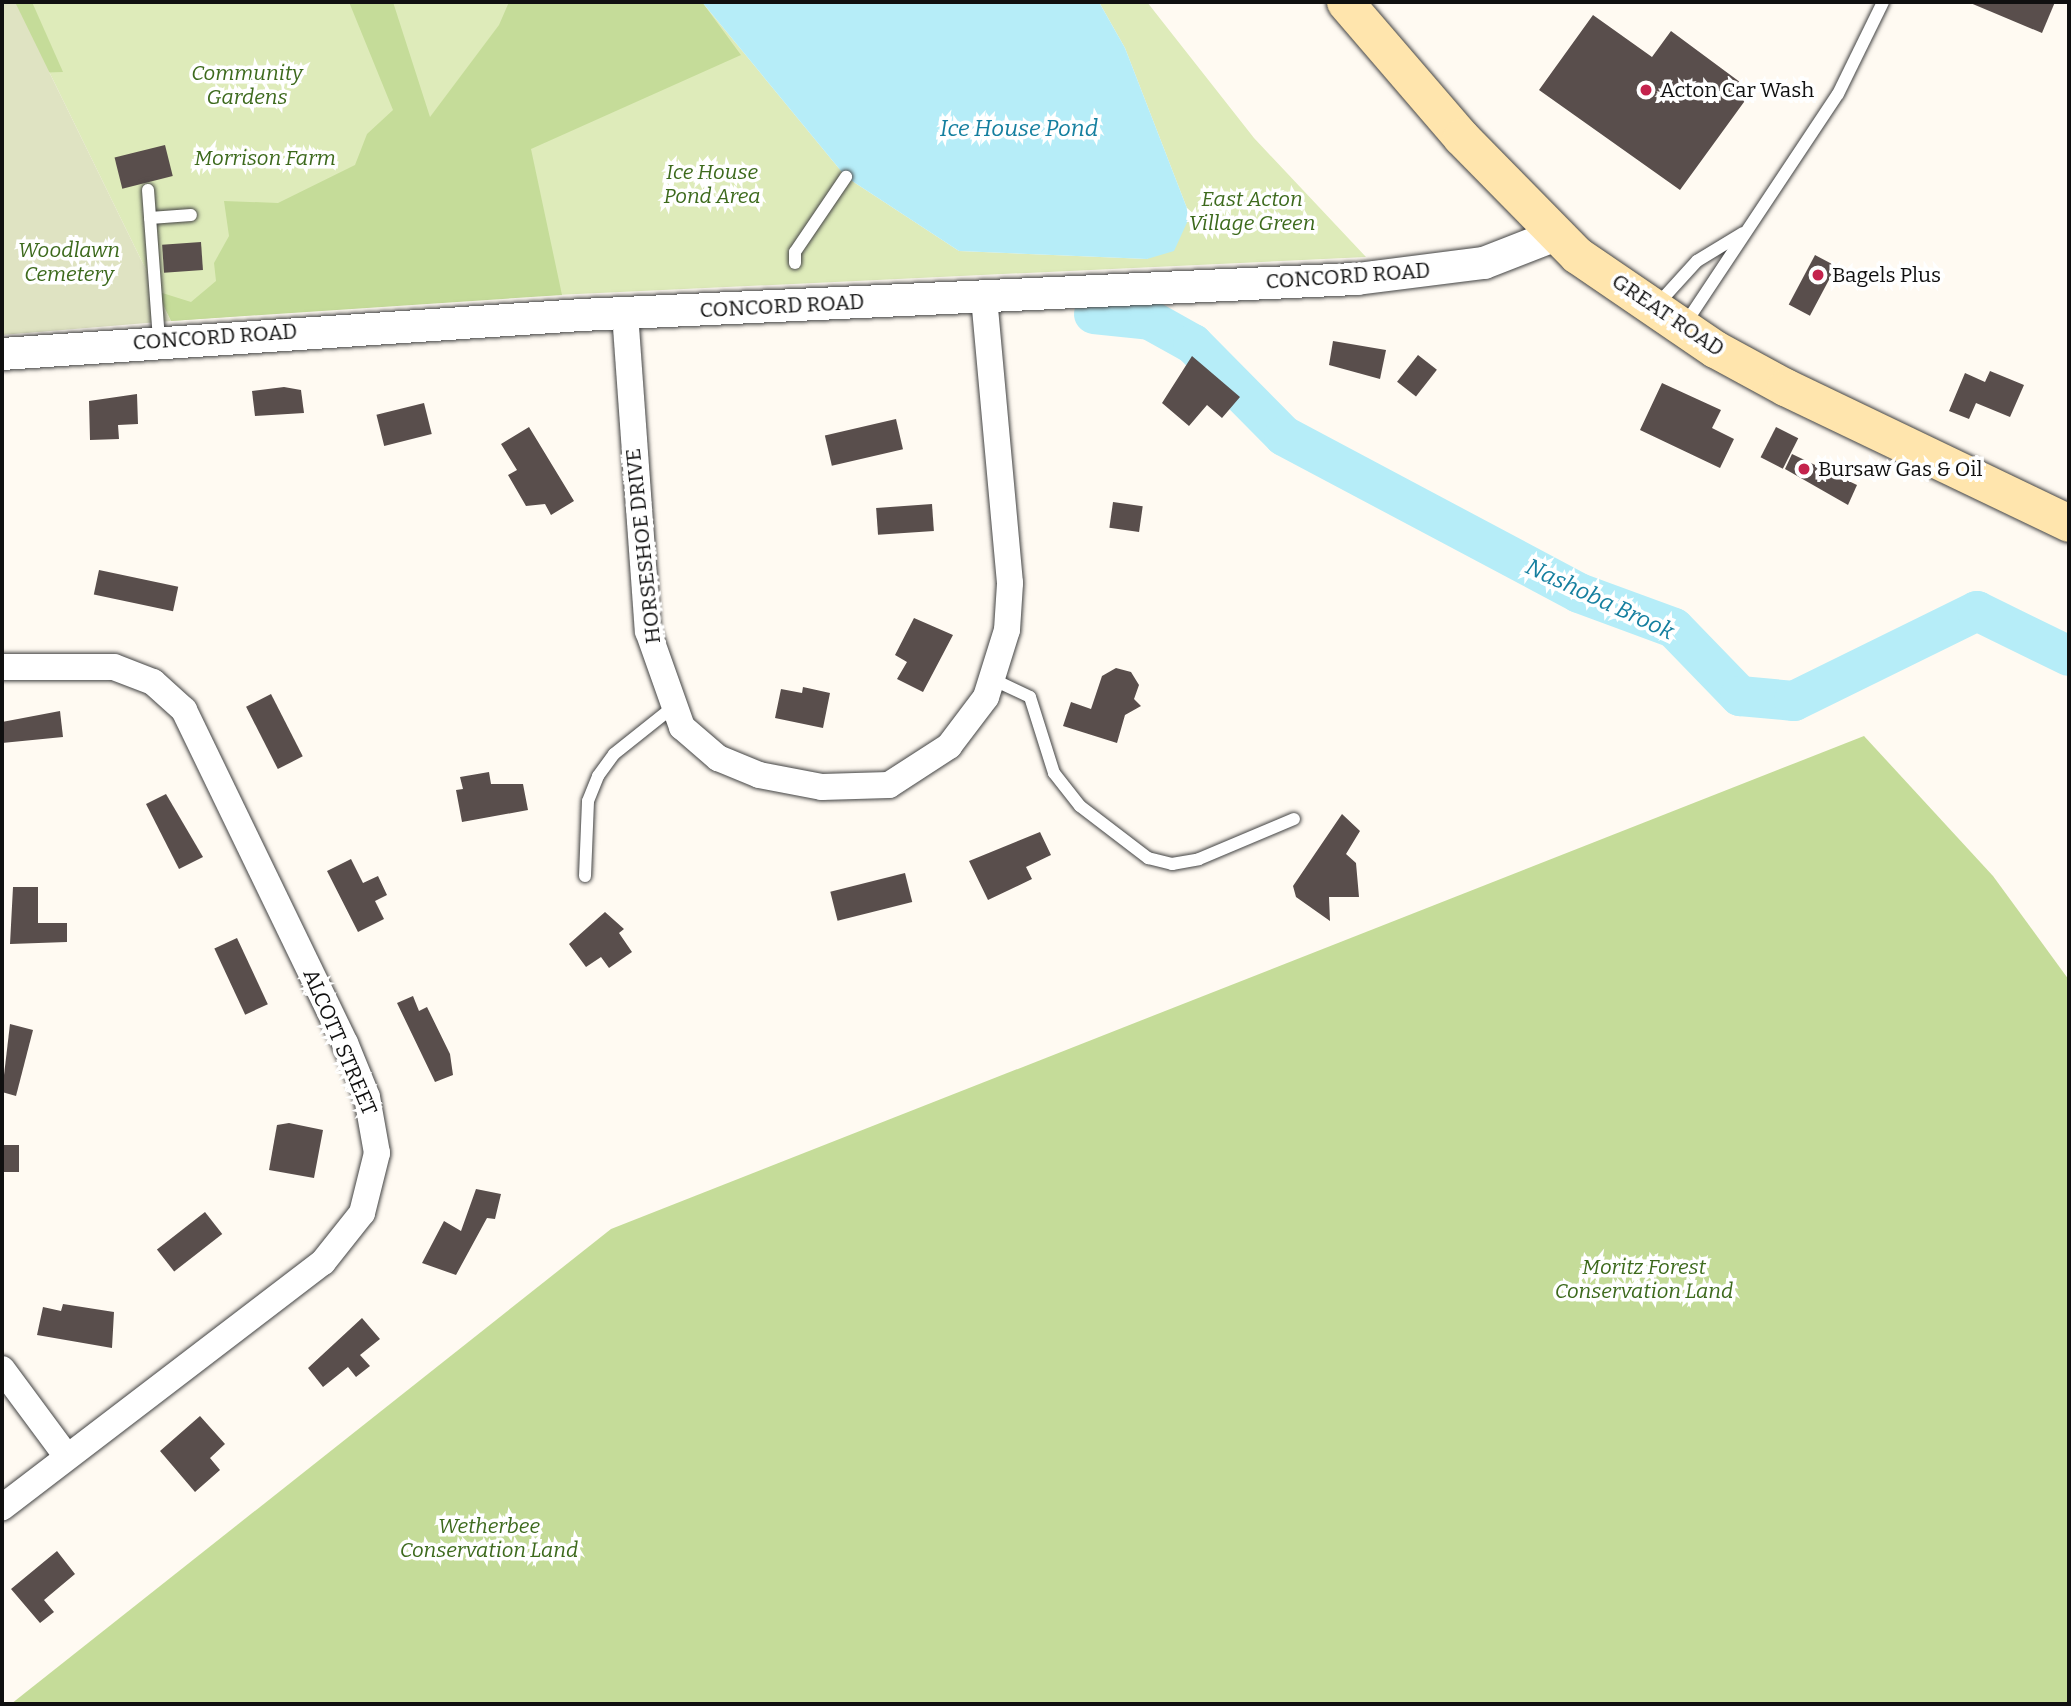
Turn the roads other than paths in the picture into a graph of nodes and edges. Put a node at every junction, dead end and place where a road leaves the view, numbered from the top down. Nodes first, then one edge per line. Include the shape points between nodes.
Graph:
1 (1345, 2) edge
2 (1883, 2) edge
3 (846, 177) dead end
4 (148, 190) dead end
5 (191, 215) dead end
6 (150, 218) junction
7 (1743, 232) junction
8 (1556, 235) junction
9 (795, 263) dead end
10 (984, 296) junction
11 (625, 313) junction
12 (1669, 317) junction
13 (159, 341) junction
14 (2, 354) edge
15 (2069, 523) edge
16 (2, 667) edge
17 (992, 679) junction
18 (673, 707) junction
19 (1294, 819) dead end
20 (585, 876) dead end
21 (2, 1369) edge
22 (67, 1457) junction
23 (2, 1507) edge

1 - 8 main road, GREAT ROAD via 1442,116
2 - 7 lane via 1838,94
3 - 9 lane via 795,253
4 - 6 lane
5 - 6 lane
6 - 13 lane
7 - 12 lane
7 - 12 lane via 1697,261
8 - 10 street, CONCORD ROAD via 1484,263 1402,275
8 - 12 main road, GREAT ROAD
10 - 11 street, CONCORD ROAD
10 - 17 street, HORSESHOE DRIVE via 1010,583 1007,630
11 - 13 street, CONCORD ROAD
11 - 18 street, HORSESHOE DRIVE via 648,631
12 - 15 main road, GREAT ROAD via 1785,387
13 - 14 street, CONCORD ROAD
16 - 22 street, ALCOTT STREET via 114,667 153,682 184,710 345,1043 367,1097 377,1153 362,1213 323,1262
17 - 18 street, HORSESHOE DRIVE via 949,746 889,785 822,787 759,775 718,758 682,727
17 - 19 lane via 1030,697 1054,773 1080,806 1148,858 1172,864 1199,859
18 - 20 lane via 614,754 598,776 588,801
21 - 22 street
22 - 23 street, ALCOTT STREET

